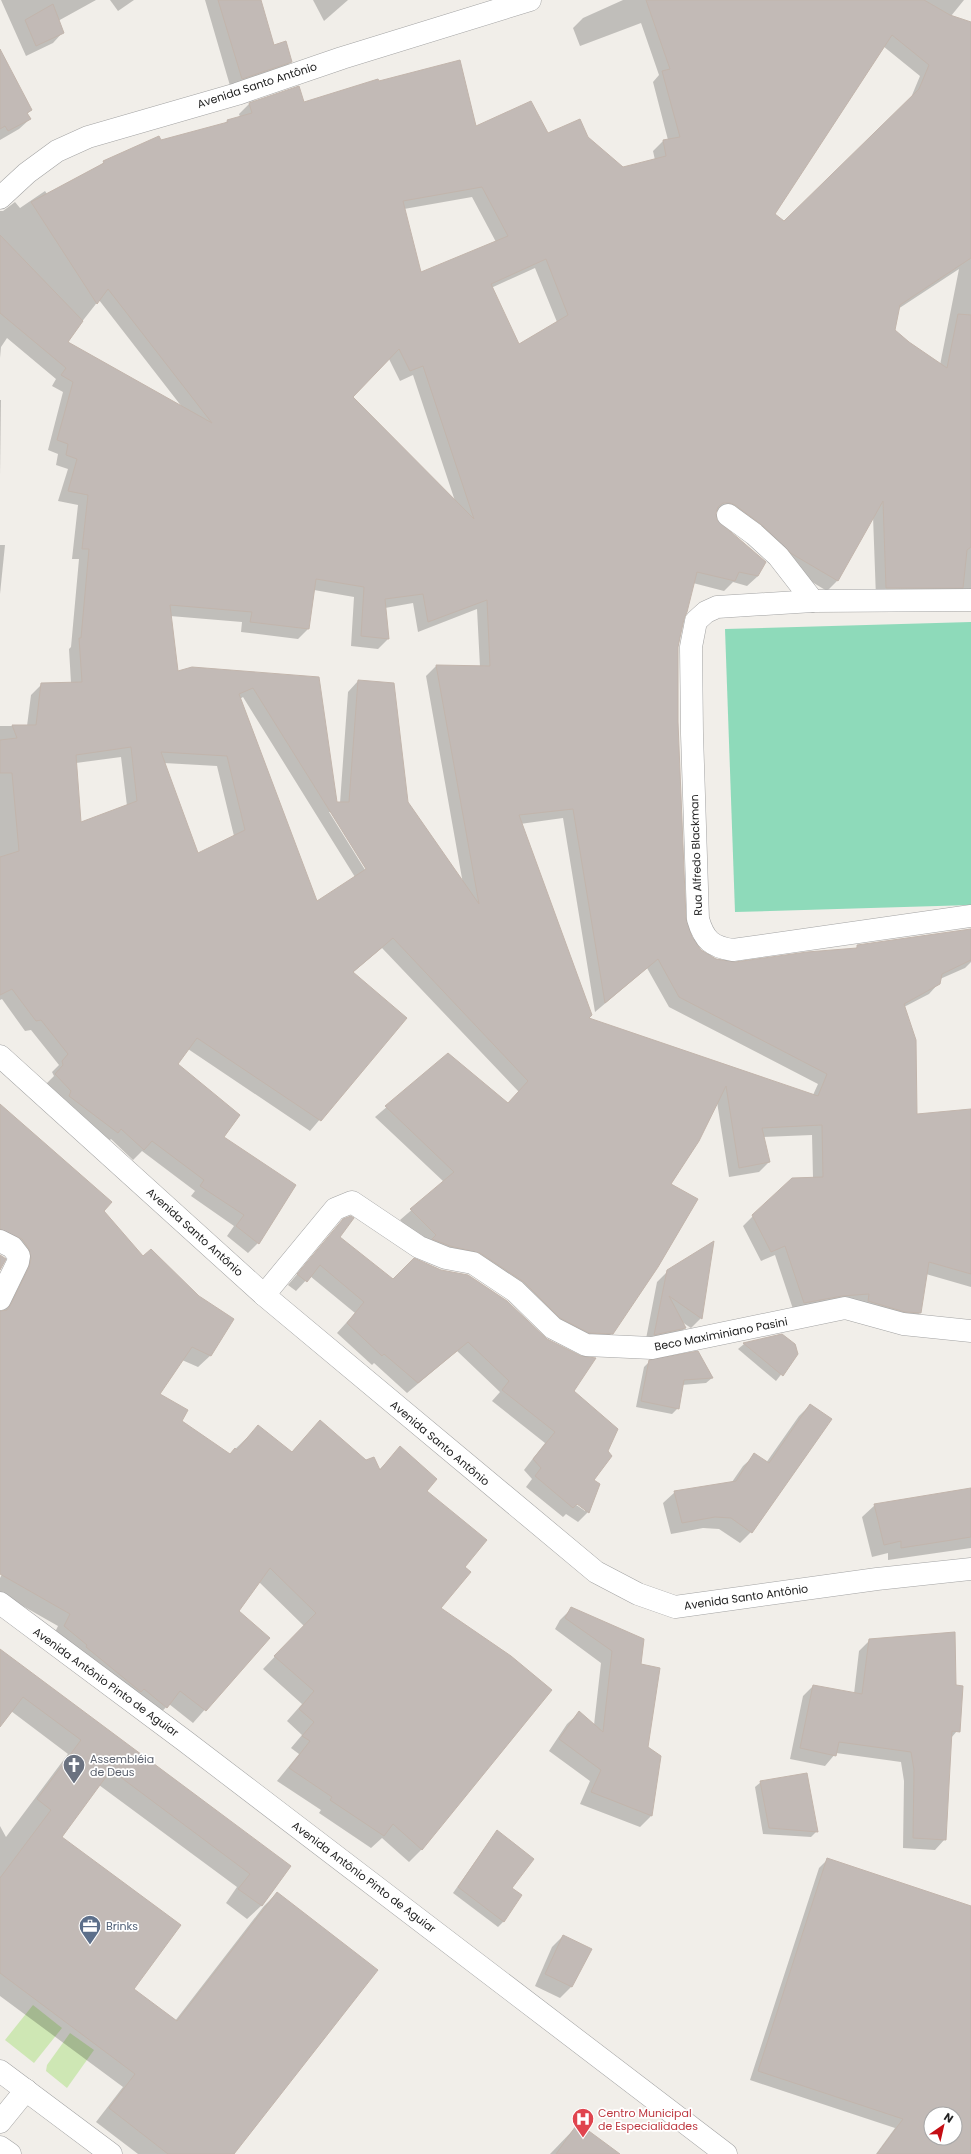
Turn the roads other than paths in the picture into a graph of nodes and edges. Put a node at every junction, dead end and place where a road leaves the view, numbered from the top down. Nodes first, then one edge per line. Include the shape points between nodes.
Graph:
1 (530, 0) edge
2 (0, 198) edge
3 (728, 515) dead end
4 (971, 600) edge
5 (813, 601) junction
6 (971, 916) edge
7 (0, 1056) edge
8 (0, 1241) edge
9 (264, 1295) junction
10 (0, 1299) edge
11 (971, 1331) edge
12 (971, 1569) edge
13 (0, 1603) edge
14 (0, 2071) edge
15 (26, 2090) junction
16 (0, 2122) edge
17 (0, 2147) edge
18 (10, 2154) edge
19 (111, 2154) edge
20 (726, 2154) edge

1 - 2 street, Avenida Santo Antônio via 342,58 237,94 88,137 57,151 27,173
3 - 5 street via 778,556
4 - 5 street, Rua Alfredo Blackman
5 - 6 street, Rua Alfredo Blackman via 717,606 696,621 691,647 692,734 698,920 702,933 710,942 721,948 733,950
7 - 9 street, Avenida Santo Antônio
8 - 10 street via 19,1256
9 - 11 street, Beco Maximiniano Pasini via 335,1209 352,1202 419,1246 446,1258 473,1263 515,1291 553,1328 586,1345 652,1348 845,1308 903,1324
9 - 12 street, Avenida Santo Antônio via 596,1572 638,1594 676,1606
13 - 20 street, Avenida Antônio Pinto de Aguiar
14 - 15 street
15 - 16 street
15 - 19 street
17 - 18 street

